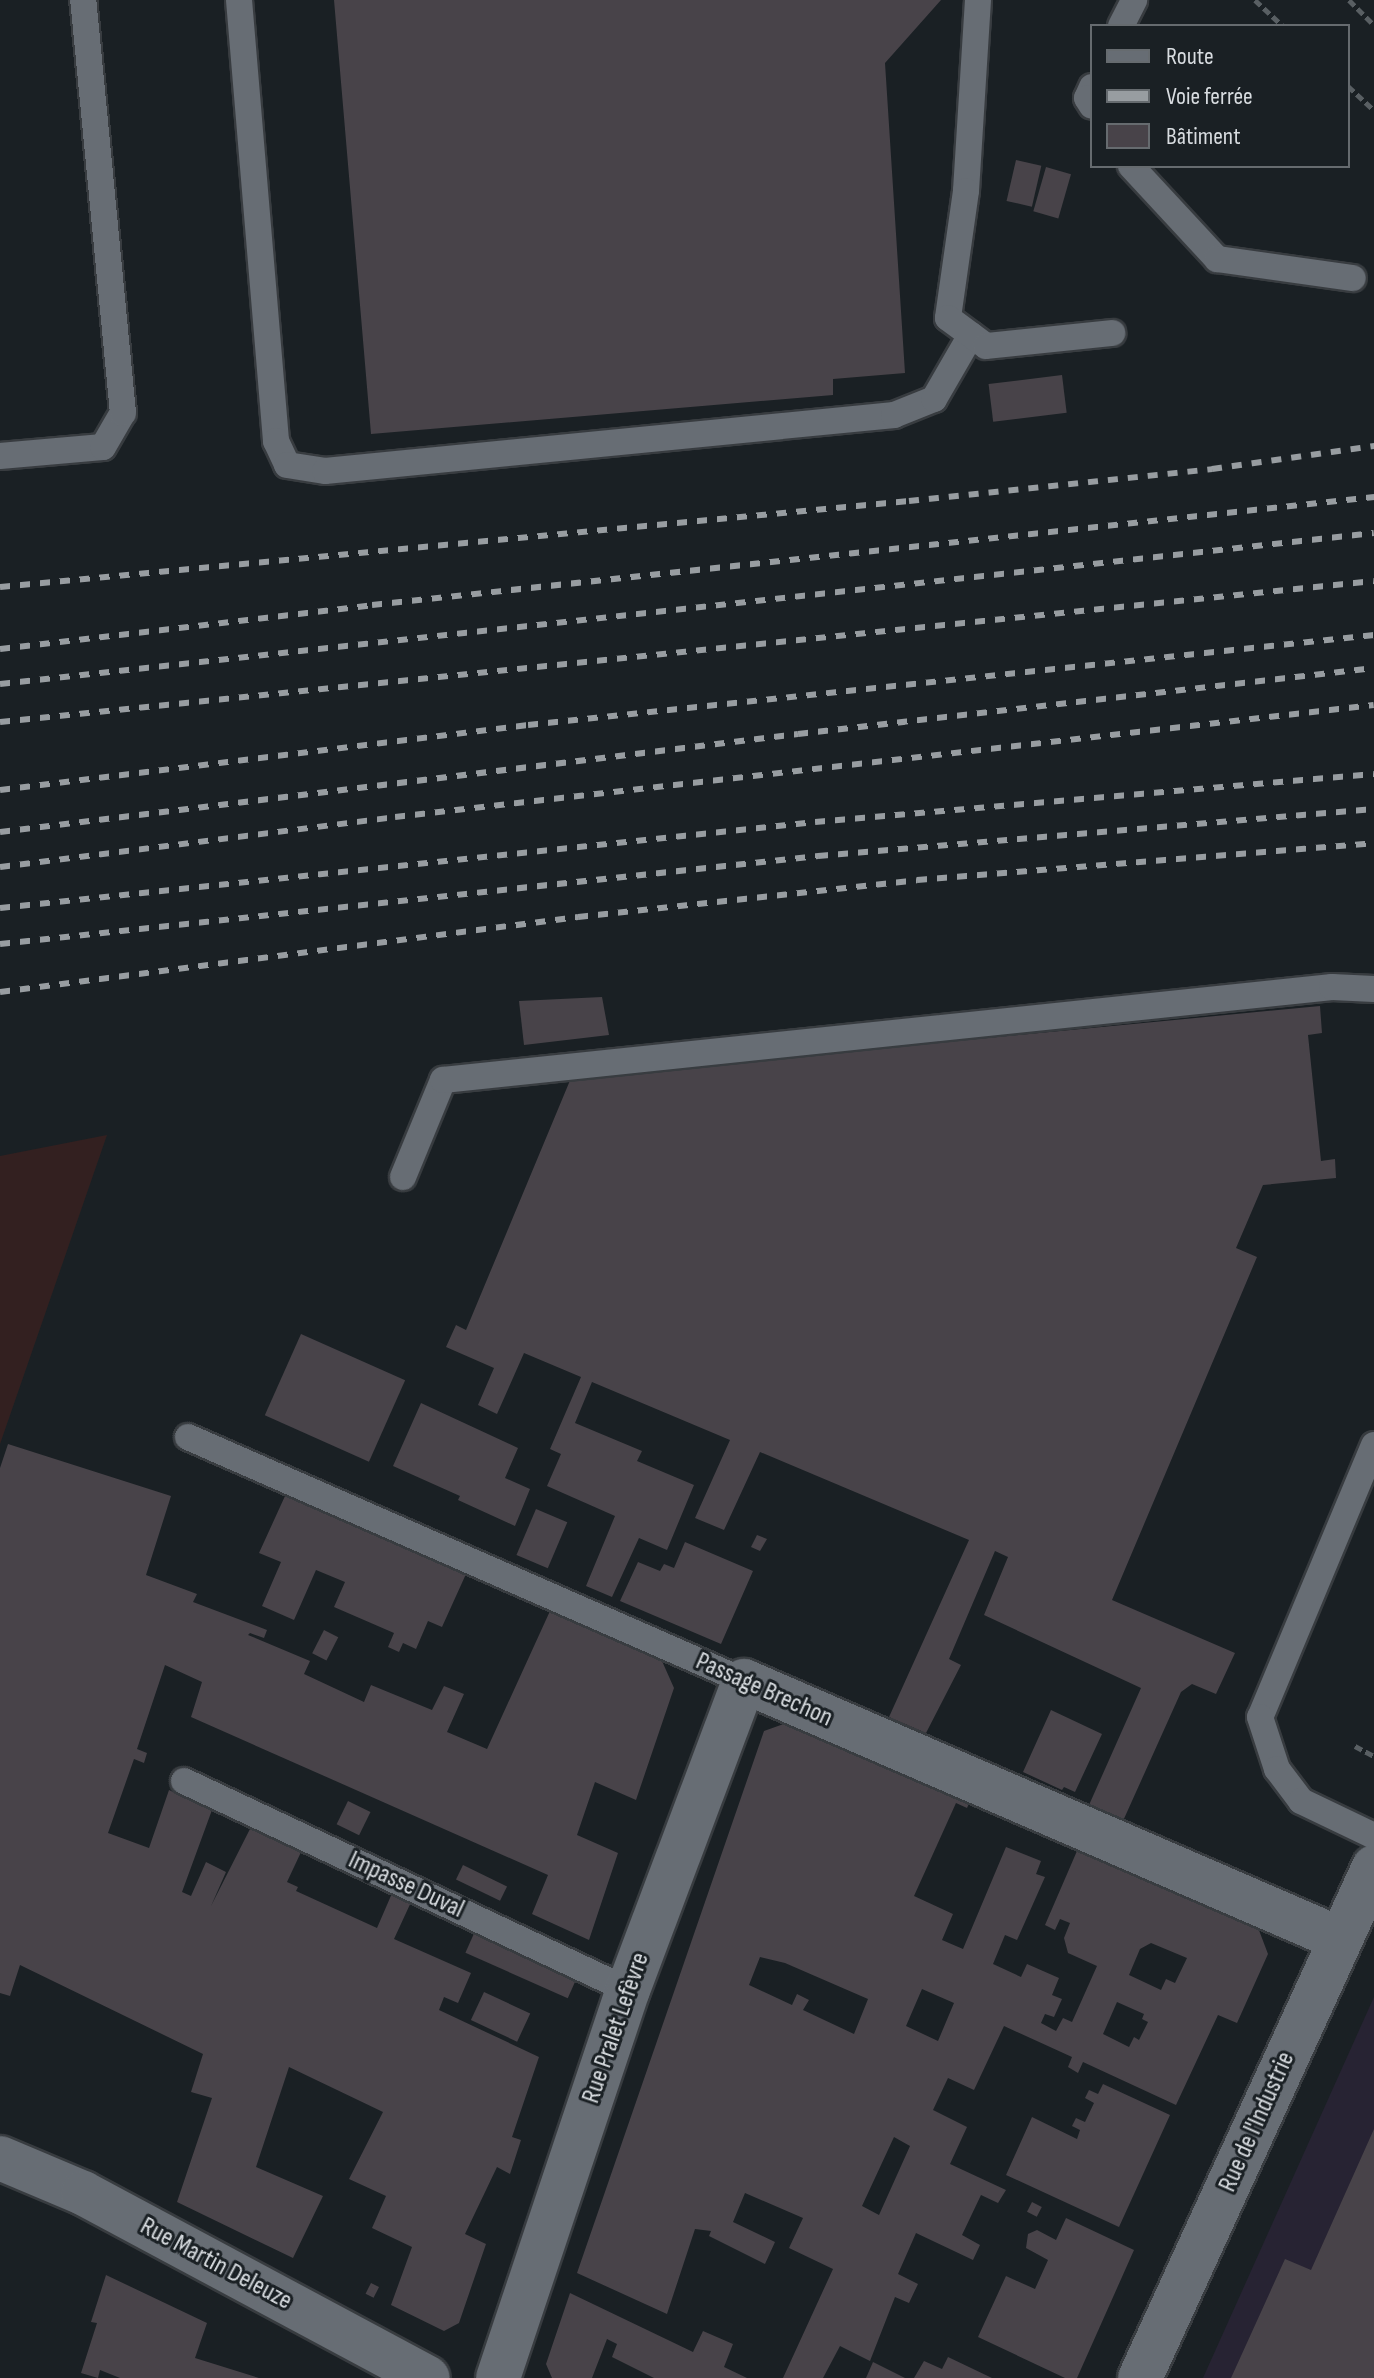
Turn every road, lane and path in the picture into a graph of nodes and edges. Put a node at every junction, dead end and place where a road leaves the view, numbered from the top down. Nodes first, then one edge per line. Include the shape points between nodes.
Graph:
1 (83, 0) edge
2 (239, 0) edge
3 (978, 0) edge
4 (1134, 0) edge
5 (1255, 0) edge
6 (1349, 0) edge
7 (1122, 24) edge
8 (1281, 24) edge
9 (1374, 25) edge
10 (1350, 88) edge
11 (1374, 110) edge
12 (1133, 168) edge
13 (1353, 278) dead end
14 (1112, 333) dead end
15 (971, 335) junction
16 (0, 456) edge
17 (1374, 989) edge
18 (403, 1177) dead end
19 (188, 1437) dead end
20 (1374, 1445) edge
21 (744, 1681) junction
22 (1355, 1746) dead end
23 (1374, 1756) edge
24 (184, 1781) dead end
25 (1374, 1836) edge
26 (1374, 1867) edge
27 (1357, 1922) edge
28 (628, 1990) junction
29 (0, 2158) edge
30 (428, 2378) edge
31 (498, 2378) edge
32 (1140, 2378) edge

1 - 16 lane via 123,413 103,447
2 - 15 lane via 276,441 287,465 325,471 894,415 934,399
3 - 15 lane via 966,191 948,318
4 - 7 lane
5 - 8 path
6 - 9 path
10 - 11 path
12 - 13 lane via 1217,259
14 - 15 lane via 986,346
17 - 18 lane via 1332,987 443,1080
19 - 21 lane, Passage Brechon
20 - 25 lane via 1260,1717 1277,1769 1301,1801
21 - 27 street, Passage Brechon
21 - 28 street, Rue Pralet Lefèvre
22 - 23 path
24 - 28 lane, Impasse Duval
26 - 27 street, Rue de l'Industrie
27 - 32 street, Rue de l'Industrie
28 - 31 street, Rue Pralet Lefèvre
29 - 30 street, Rue Martin Deleuze via 83,2193

